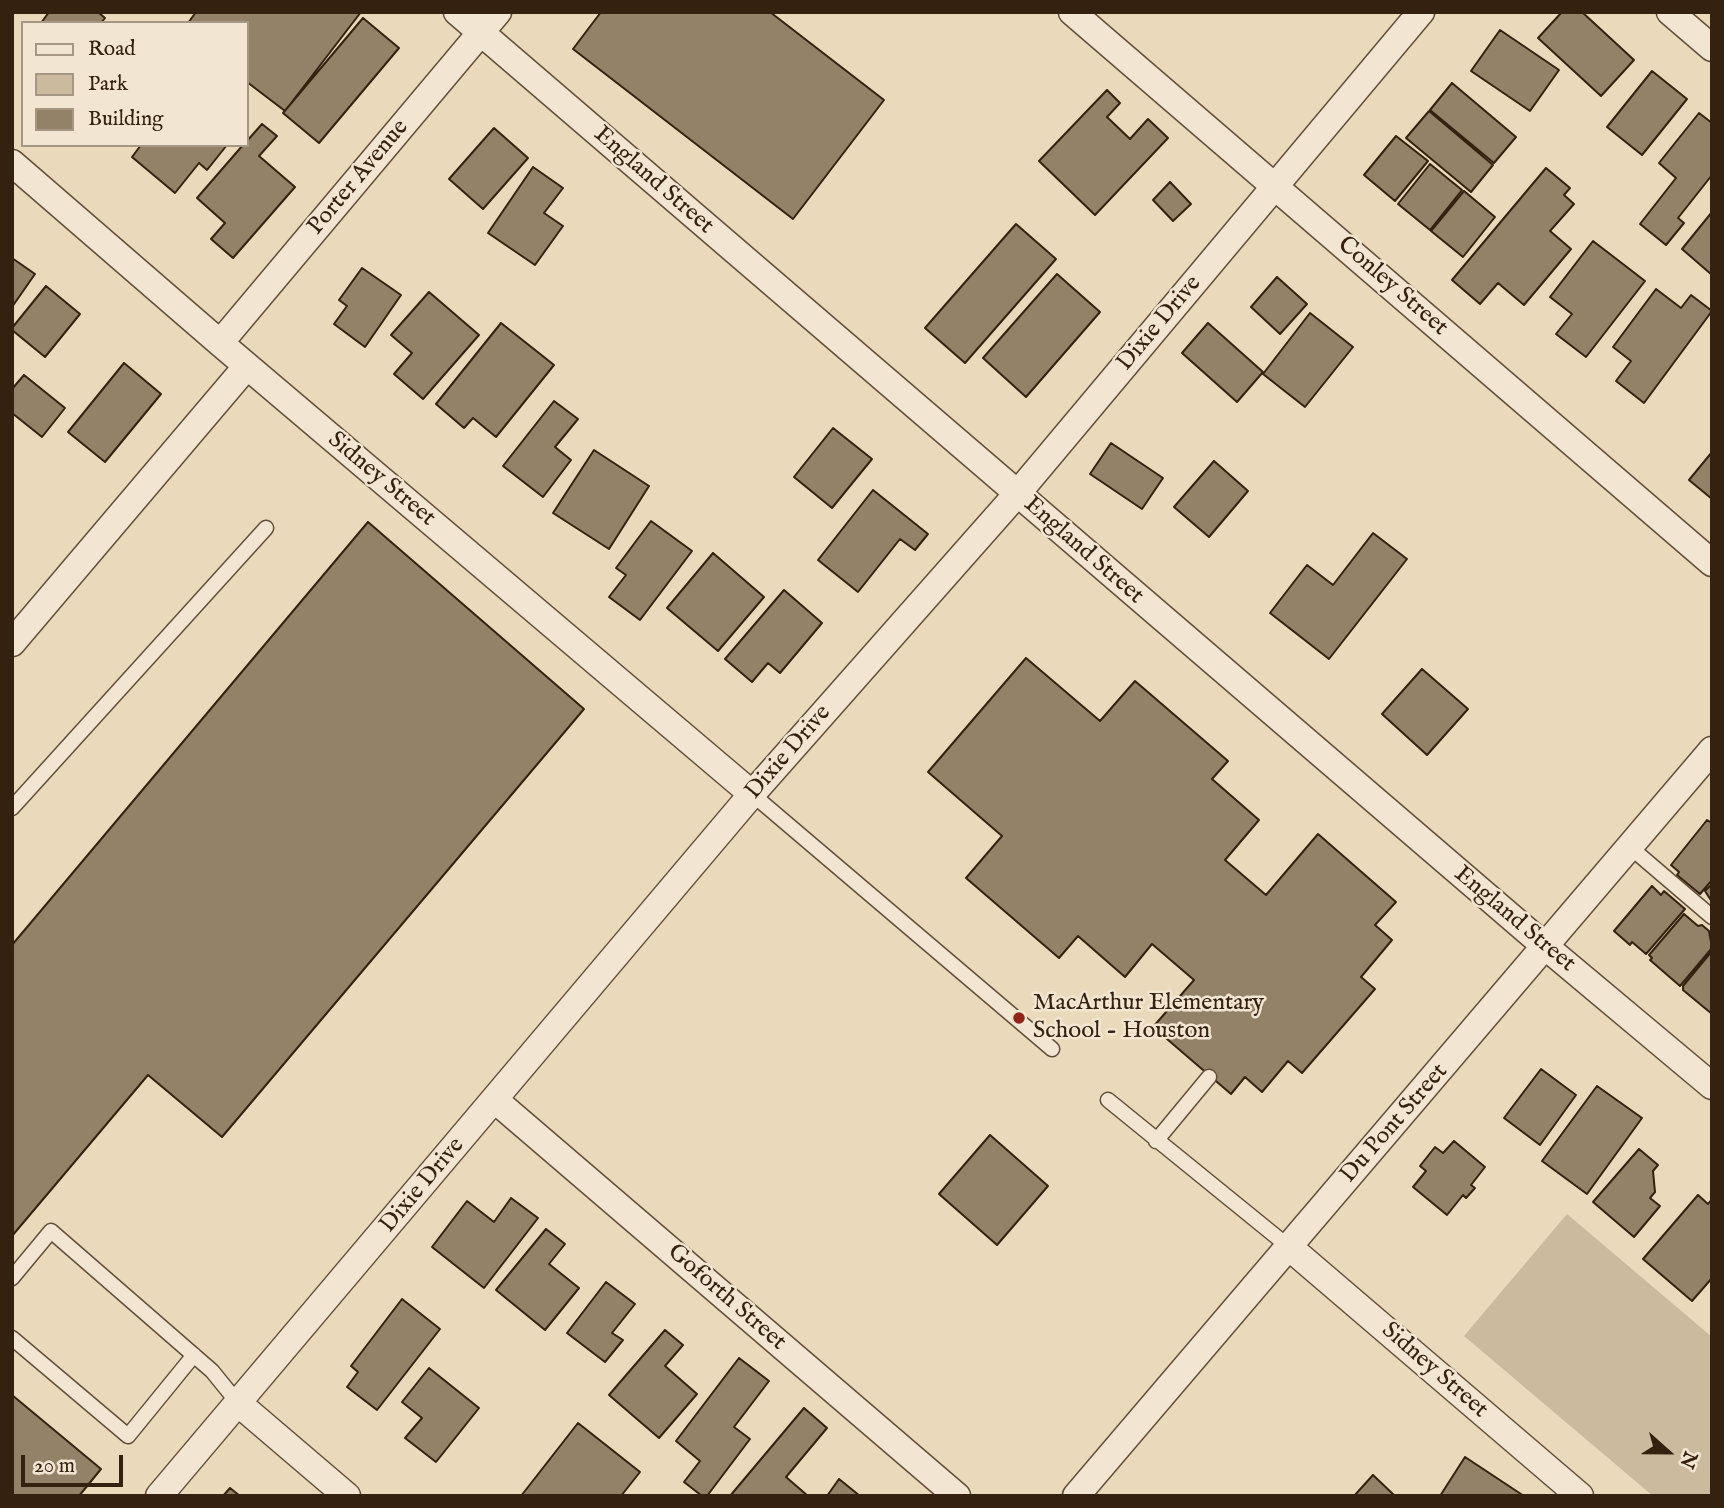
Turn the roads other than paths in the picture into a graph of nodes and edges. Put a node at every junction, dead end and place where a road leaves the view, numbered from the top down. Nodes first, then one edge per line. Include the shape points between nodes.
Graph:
1 (457, 12) edge
2 (498, 12) edge
3 (1072, 12) edge
4 (1421, 12) edge
5 (1670, 12) edge
6 (481, 33) junction
7 (1712, 48) edge
8 (12, 163) edge
9 (1275, 186) junction
10 (219, 343) junction
11 (247, 366) junction
12 (1017, 494) junction
13 (267, 528) dead end
14 (1712, 563) edge
15 (12, 643) edge
16 (1712, 751) edge
17 (752, 794) junction
18 (12, 808) edge
19 (1630, 847) junction
20 (1712, 917) edge
21 (1546, 947) junction
22 (1052, 1049) dead end
23 (1209, 1077) dead end
24 (1712, 1086) edge
25 (495, 1100) junction
26 (1108, 1100) dead end
27 (1156, 1141) junction
28 (1289, 1247) junction
29 (12, 1278) edge
30 (12, 1338) edge
31 (194, 1355) junction
32 (238, 1403) junction
33 (159, 1496) edge
34 (347, 1496) edge
35 (957, 1496) edge
36 (1076, 1496) edge
37 (1580, 1496) edge

1 - 6 street, England Street
2 - 6 street, Porter Avenue
3 - 9 street, Conley Street
4 - 9 street, Dixie Drive
5 - 7 street
6 - 10 street, Porter Avenue
6 - 12 street, England Street
8 - 10 street, Sidney Street
9 - 12 street, Dixie Drive
9 - 14 street, Conley Street
10 - 11 street, Sidney Street
11 - 15 street
11 - 17 street, Sidney Street
12 - 17 street, Dixie Drive
12 - 21 street, England Street
13 - 18 lane
16 - 19 street, Du Pont Street
17 - 22 lane
17 - 25 street, Dixie Drive
19 - 20 lane
19 - 21 street, Du Pont Street
21 - 24 street, England Street
21 - 28 street, Du Pont Street
23 - 27 lane
25 - 32 street, Dixie Drive
25 - 35 street, Goforth Street
26 - 27 lane
27 - 28 lane
28 - 36 street, Du Pont Street
28 - 37 street, Sidney Street
29 - 31 lane via 51,1231
30 - 31 lane via 128,1436
31 - 32 lane
32 - 33 street, Dixie Drive
32 - 34 street

